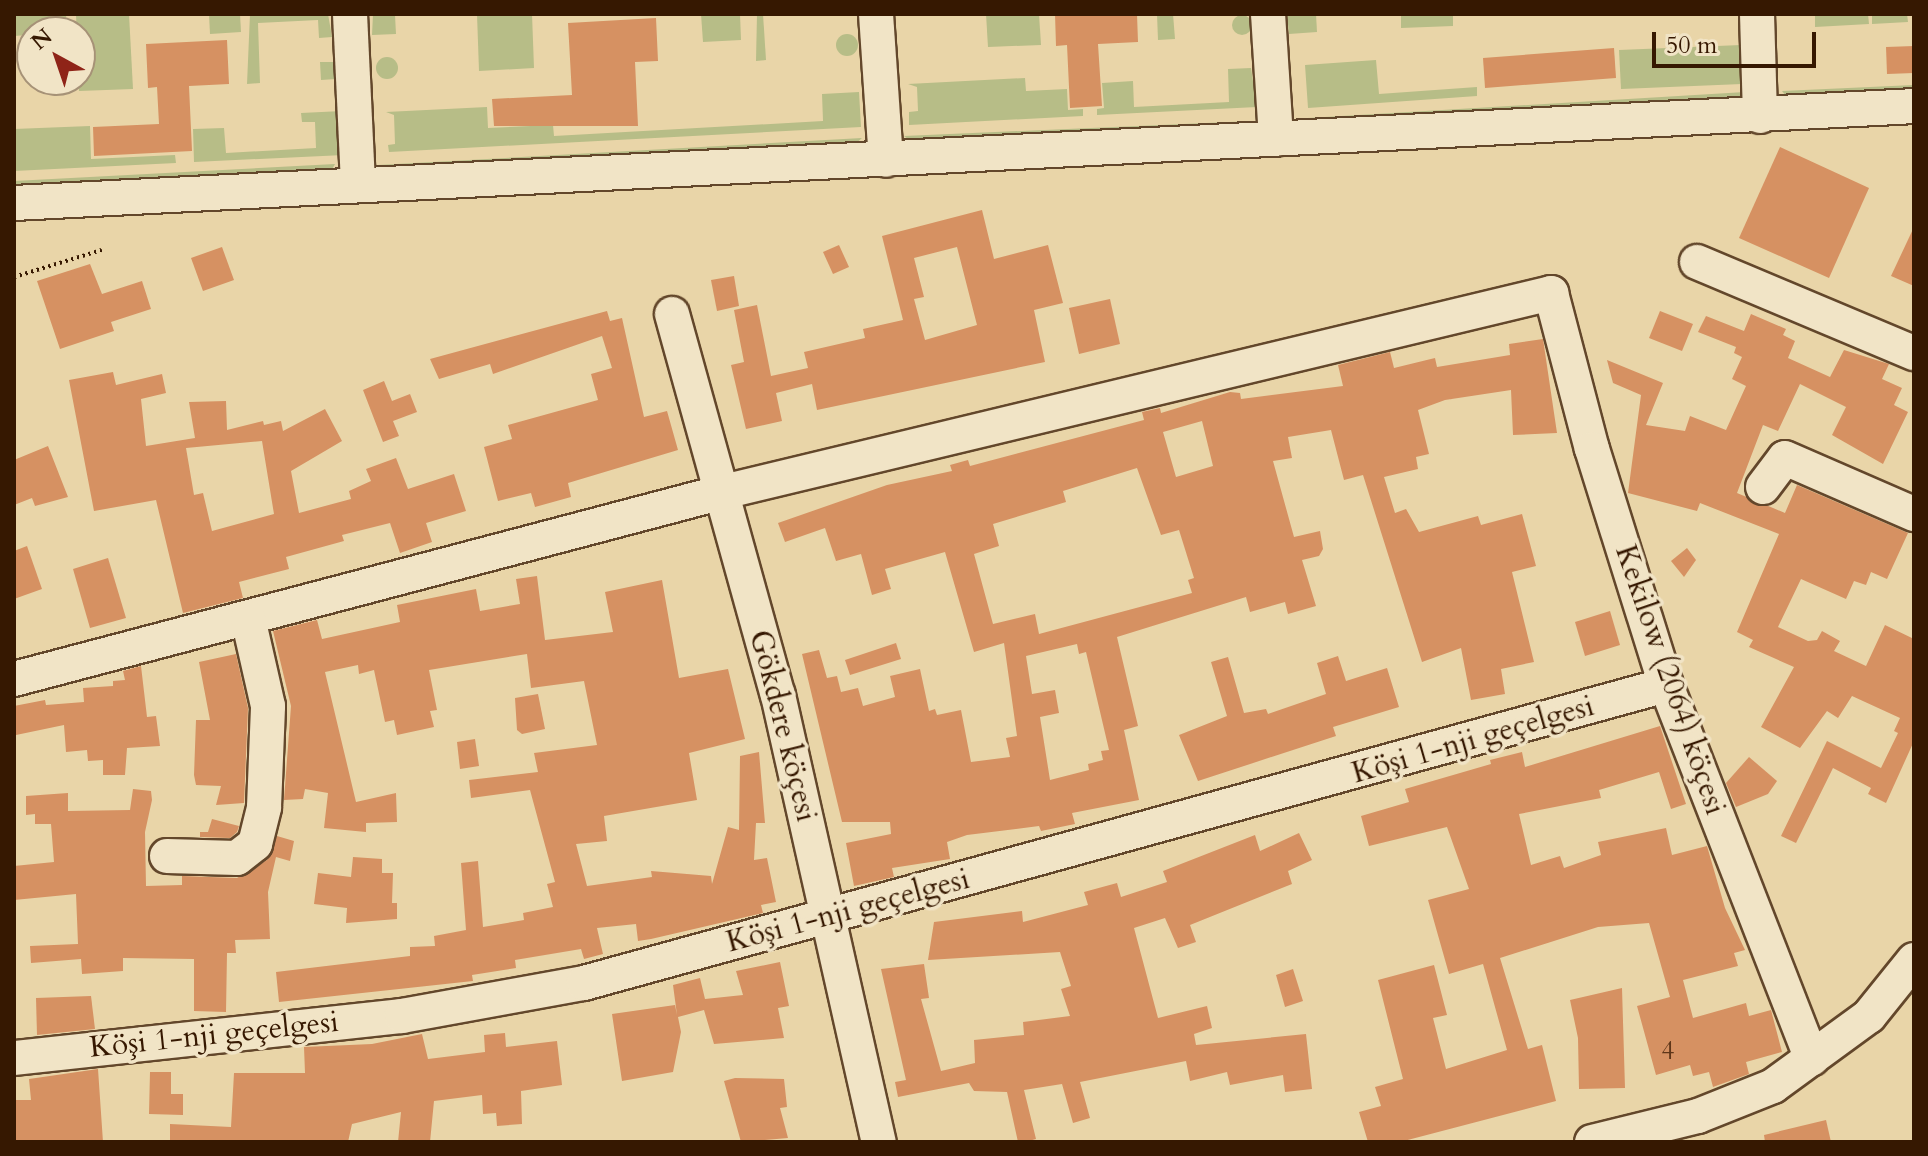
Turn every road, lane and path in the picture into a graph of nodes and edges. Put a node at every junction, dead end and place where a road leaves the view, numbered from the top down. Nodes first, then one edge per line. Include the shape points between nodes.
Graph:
1 (350, 14) edge
2 (876, 14) edge
3 (1268, 14) edge
4 (1757, 14) edge
5 (1914, 106) edge
6 (1760, 116) junction
7 (1276, 139) junction
8 (886, 160) junction
9 (358, 183) junction
10 (14, 203) edge
11 (102, 250) dead end
12 (1697, 262) dead end
13 (14, 277) edge
14 (672, 314) dead end
15 (1914, 353) edge
16 (1763, 487) dead end
17 (723, 492) junction
18 (1914, 514) edge
19 (248, 618) junction
20 (14, 679) edge
21 (1666, 685) junction
22 (167, 856) dead end
23 (828, 918) junction
24 (1914, 960) edge
25 (14, 1058) edge
26 (1812, 1059) junction
27 (879, 1142) edge
28 (1592, 1142) edge

1 - 9 street
2 - 8 street
3 - 7 street
4 - 6 street
5 - 6 street
6 - 7 street
7 - 8 street
8 - 9 street
9 - 10 street
11 - 13 path
12 - 15 street
14 - 17 street, Gökdere köçesi
16 - 18 street via 1785,458
17 - 19 street
17 - 21 street, Kekilow (2064) köçesi via 1551,293 1592,449
17 - 23 street, Gökdere köçesi via 778,695
19 - 20 street via 117,647
19 - 22 street via 268,706 264,807 255,844 237,858
21 - 23 street, Köşi 1-nji geçelgesi
21 - 26 street, Kekilow (2064) köçesi
23 - 25 street, Köşi 1-nji geçelgesi via 479,1005
23 - 27 street, Gökdere köçesi
24 - 26 street via 1889,997
26 - 28 street via 1739,1102

